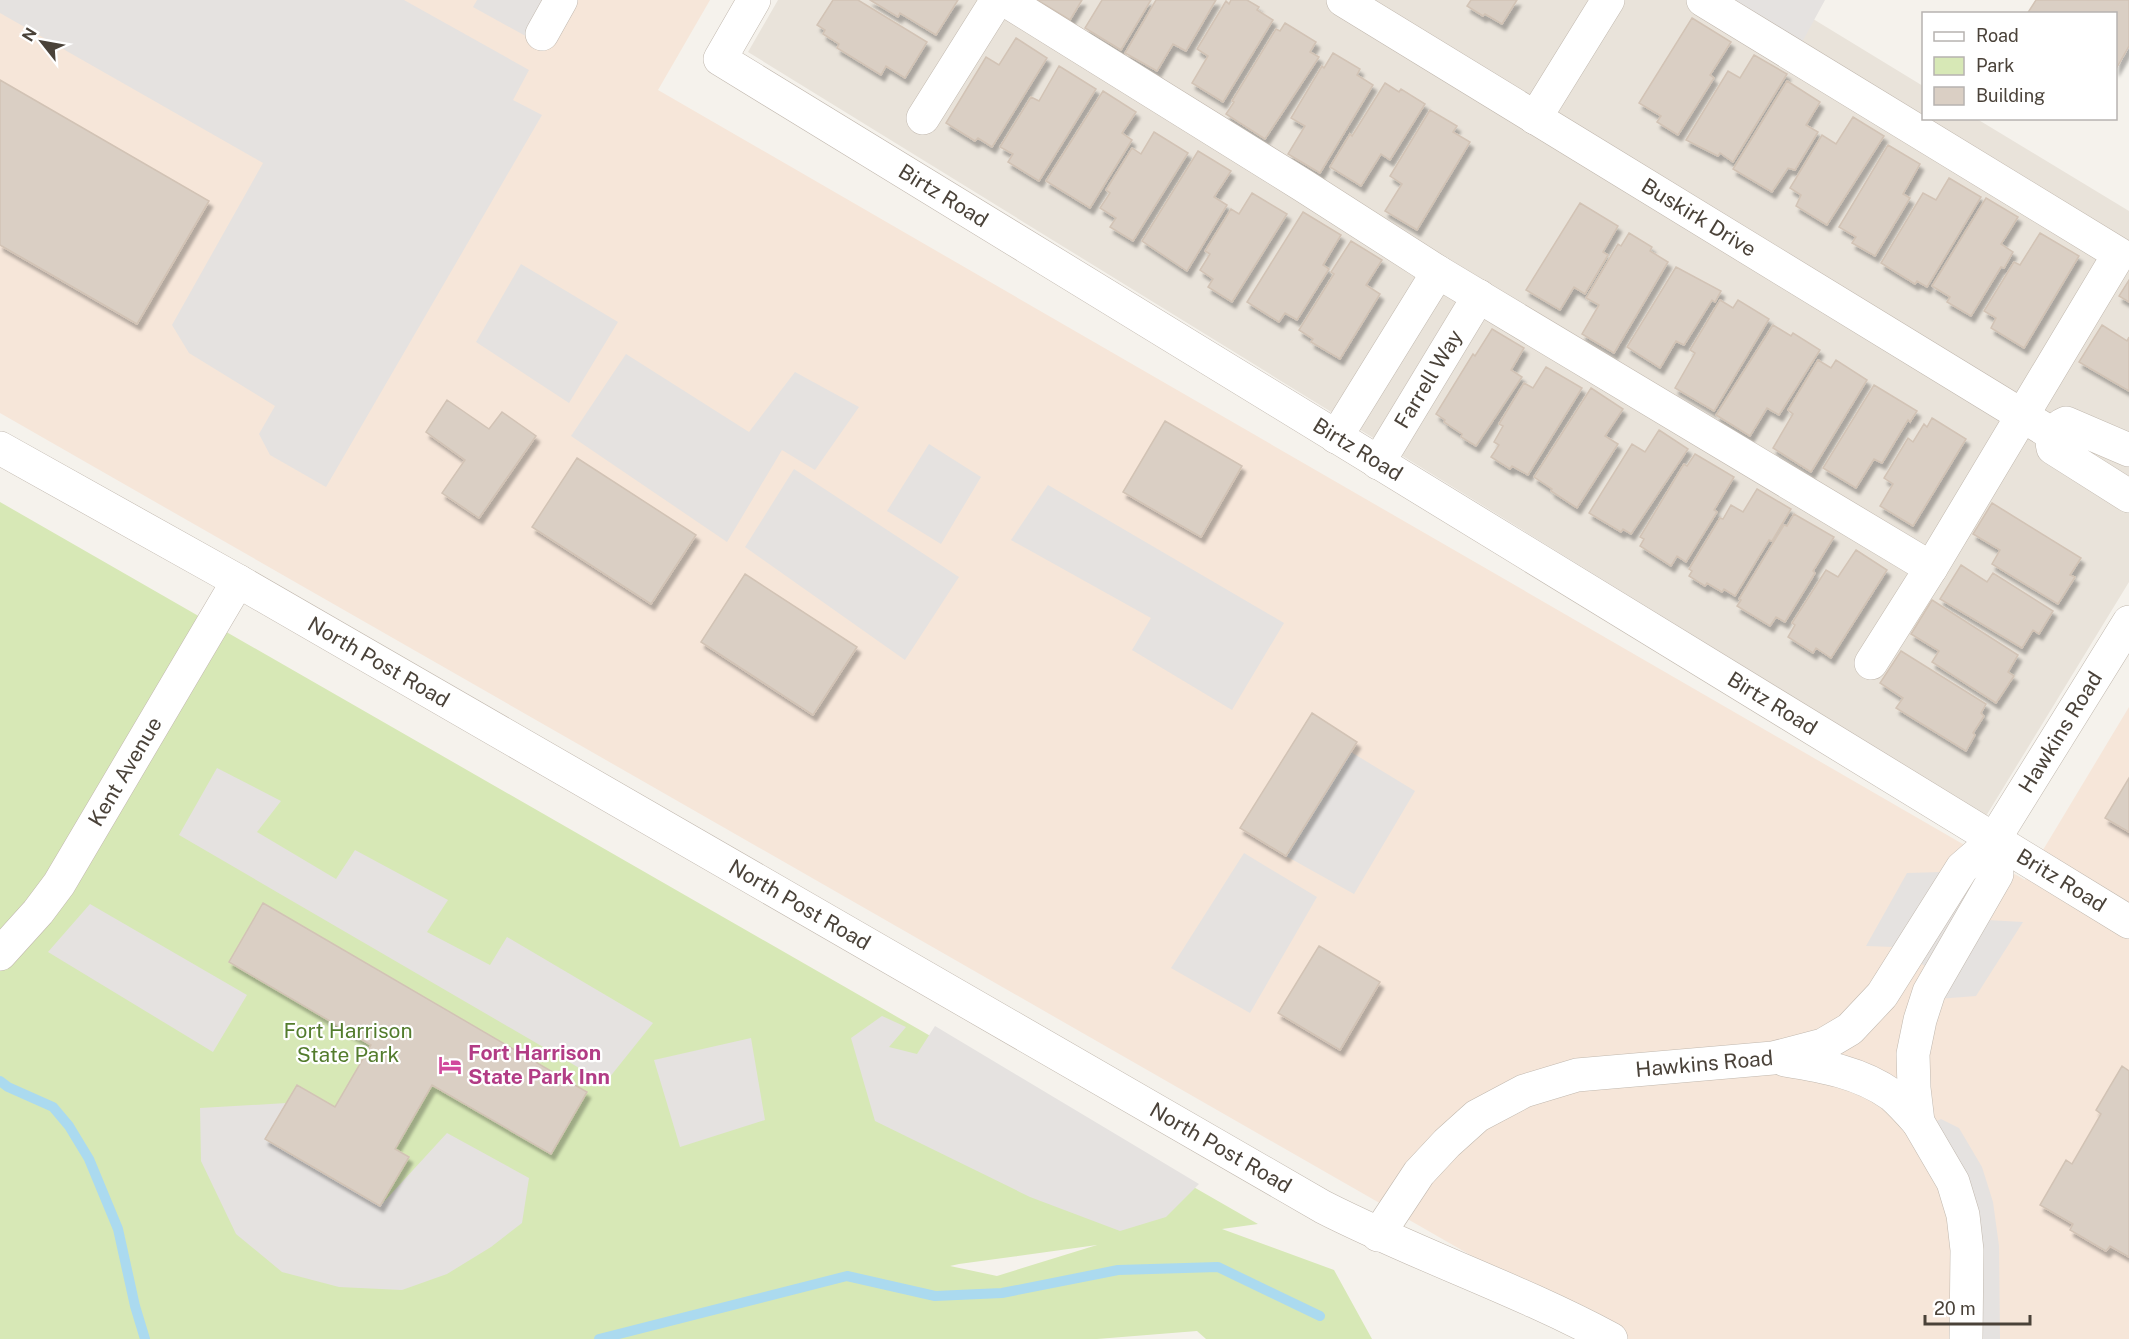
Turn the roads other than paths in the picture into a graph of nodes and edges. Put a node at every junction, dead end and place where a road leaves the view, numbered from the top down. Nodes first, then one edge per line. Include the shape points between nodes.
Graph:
1 (561, 0) edge
2 (754, 0) edge
3 (997, 0) edge
4 (1005, 0) edge
5 (1344, 0) edge
6 (1608, 0) edge
7 (1704, 0) edge
8 (542, 34) dead end
9 (923, 118) dead end
10 (1535, 118) junction
11 (1438, 272) junction
12 (1479, 296) junction
13 (2022, 416) junction
14 (2054, 435) junction
15 (1336, 437) junction
16 (0, 448) edge
17 (2129, 450) edge
18 (1378, 463) junction
19 (2129, 496) edge
20 (1931, 568) junction
21 (238, 581) junction
22 (2129, 622) edge
23 (1871, 663) dead end
24 (1994, 841) junction
25 (2129, 922) edge
26 (6, 947) edge
27 (1773, 1058) junction
28 (1918, 1122) junction
29 (1378, 1235) junction
30 (1611, 1339) edge
31 (1966, 1339) edge

1 - 8 street
2 - 15 street, Birtz Road via 720,59
3 - 9 street
4 - 11 street
5 - 10 street, Buskirk Drive
6 - 10 street
7 - 13 street via 2120,254
10 - 13 street, Buskirk Drive
11 - 12 street
11 - 15 street
12 - 18 street, Farrell Way
12 - 20 street
13 - 14 street, Buskirk Drive
13 - 20 street
14 - 17 street via 2066,423
14 - 19 street, Buskirk Drive via 2053,448
15 - 18 street, Birtz Road
16 - 21 street, North Post Road
18 - 24 street, Birtz Road
20 - 23 street
21 - 26 street, Kent Avenue via 59,884
21 - 29 street, North Post Road via 1251,1167
22 - 24 street, Hawkins Road
24 - 25 street, Britz Road
24 - 27 street, Hawkins Road via 1962,868 1882,994 1850,1029 1823,1045
24 - 28 street via 1997,874 1929,992 1920,1020 1913,1054
27 - 28 street via 1832,1068 1864,1079 1892,1096
27 - 29 street, Hawkins Road via 1577,1075 1524,1091 1477,1116 1447,1143 1419,1173
28 - 31 street via 1953,1182 1963,1215 1967,1250
29 - 30 street, North Post Road via 1517,1293

